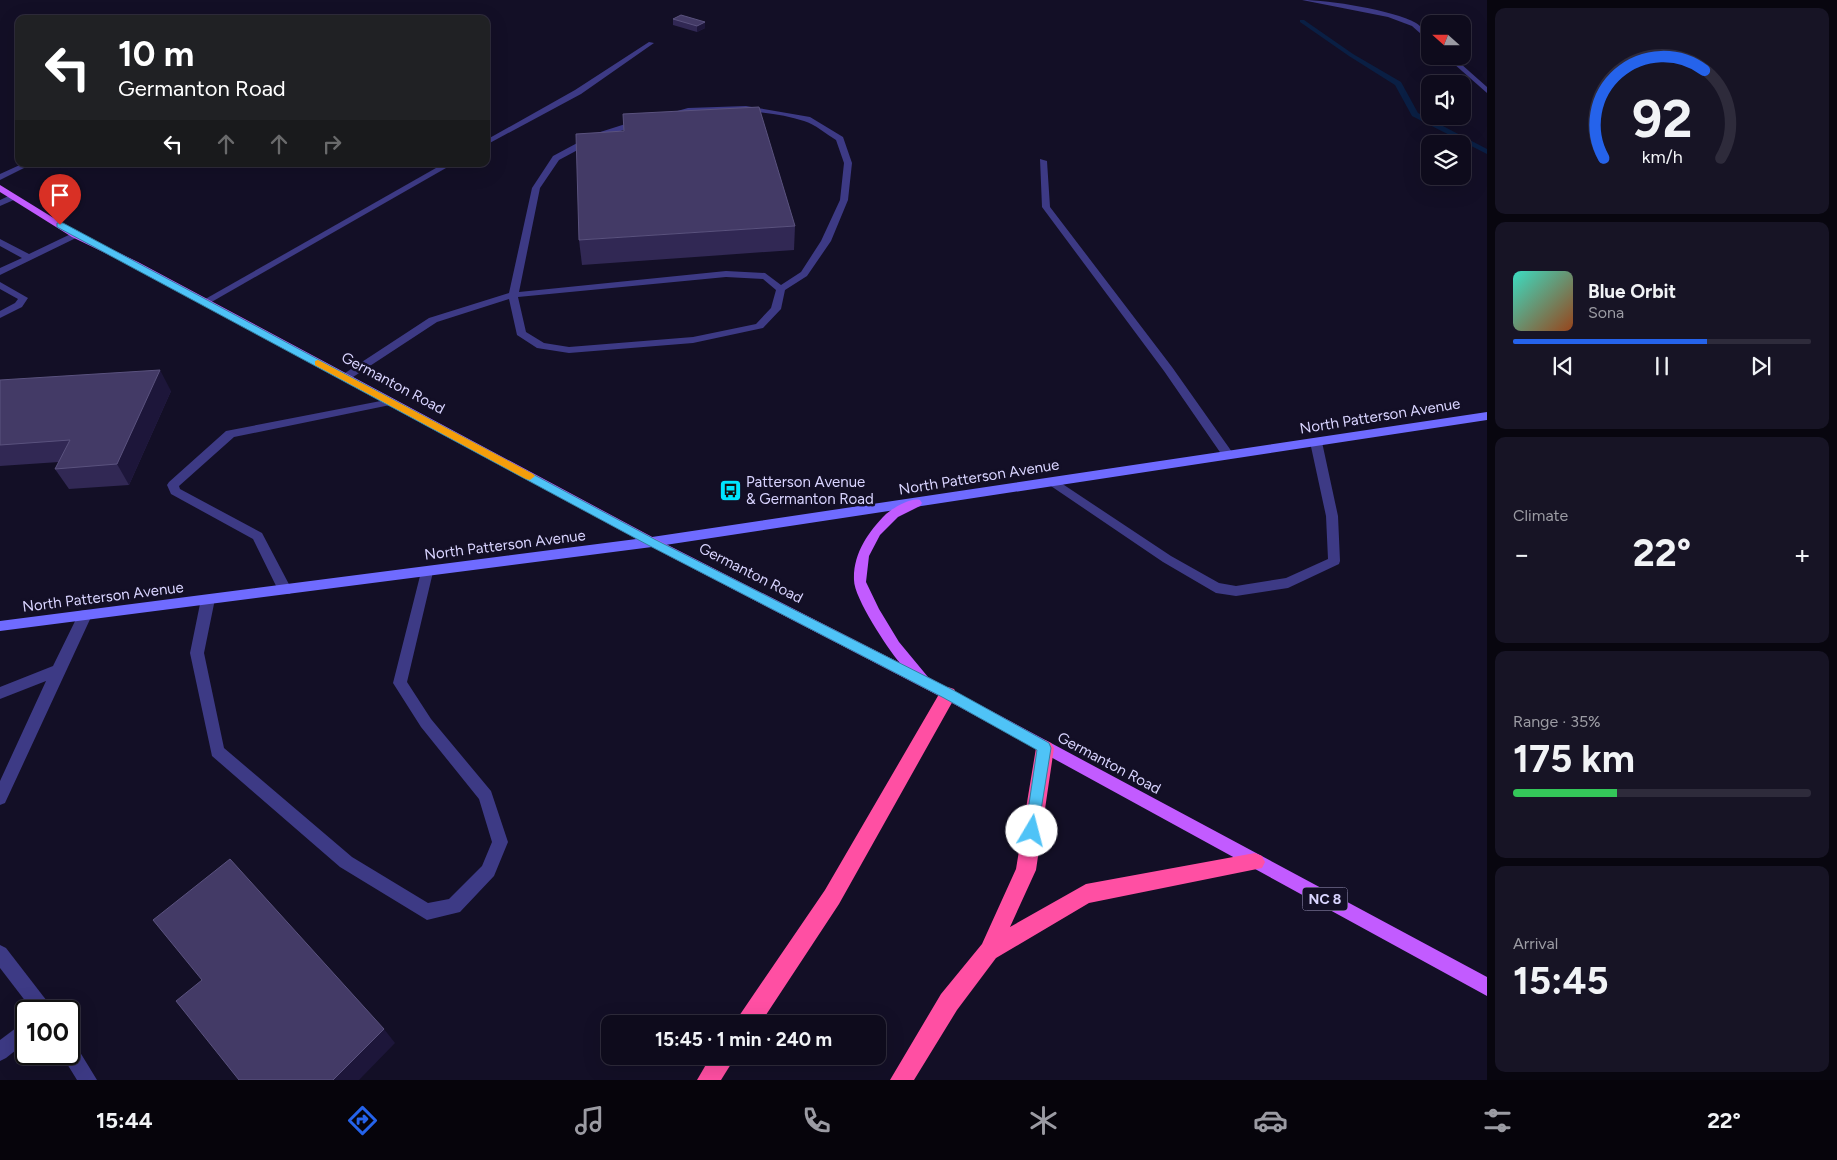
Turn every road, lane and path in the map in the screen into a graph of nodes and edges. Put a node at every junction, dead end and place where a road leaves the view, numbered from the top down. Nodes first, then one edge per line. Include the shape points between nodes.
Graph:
1 (1305, 0) edge
2 (1421, 32) edge
3 (651, 43) dead end
4 (1458, 65) edge
5 (1487, 90) edge
6 (660, 117) edge
7 (651, 119) edge
8 (490, 141) edge
9 (1043, 161) dead end
10 (22, 167) edge
11 (444, 167) edge
12 (0, 177) edge
13 (0, 188) edge
14 (14, 197) junction
15 (0, 203) edge
16 (75, 235) junction
17 (0, 242) edge
18 (29, 258) junction
19 (0, 272) edge
20 (0, 285) edge
21 (781, 289) junction
22 (513, 295) junction
23 (205, 302) junction
24 (0, 316) edge
25 (346, 377) junction
26 (391, 402) junction
27 (1487, 416) edge
28 (1316, 442) junction
29 (1228, 455) junction
30 (1051, 482) junction
31 (916, 502) junction
32 (652, 542) junction
33 (427, 572) junction
34 (285, 590) junction
35 (208, 599) junction
36 (86, 615) junction
37 (0, 626) edge
38 (58, 670) junction
39 (925, 683) junction
40 (0, 693) edge
41 (948, 694) junction
42 (1044, 748) junction
43 (0, 798) edge
44 (1255, 862) junction
45 (989, 951) junction
46 (0, 954) edge
47 (1487, 986) edge
48 (36, 1000) edge
49 (753, 1015) edge
50 (15, 1040) edge
51 (0, 1052) edge
52 (78, 1065) edge
53 (718, 1065) edge
54 (88, 1080) edge
55 (708, 1080) edge
56 (901, 1080) edge

1 - 2 lane via 1390,15
3 - 8 lane via 578,92
4 - 5 lane
6 - 21 lane via 688,110 746,108 807,119 840,139 848,163 844,200 826,241 804,274
7 - 22 lane via 597,136 556,158 536,188
9 - 29 lane via 1046,207 1168,369
10 - 12 lane
11 - 23 lane
13 - 14 main road, Germanton Road / NC 8
14 - 15 lane
14 - 16 main road, Germanton Road / NC 8
16 - 18 lane
16 - 23 main road, Germanton Road / NC 8
17 - 18 lane
18 - 19 lane
20 - 24 lane via 23,298 19,305
21 - 22 lane via 765,276 726,274
21 - 22 lane via 776,309 759,326 693,340 569,350 541,346 521,333
22 - 25 lane via 433,320
23 - 25 main road, Germanton Road / NC 8
25 - 26 main road, Germanton Road / NC 8
26 - 32 main road, Germanton Road / NC 8
26 - 34 lane via 230,434 173,485 175,491 258,536
27 - 28 main road, North Patterson Avenue
28 - 29 main road, North Patterson Avenue
28 - 30 lane via 1332,516 1334,561 1288,583 1236,591 1216,588
29 - 30 main road, North Patterson Avenue
30 - 31 main road, North Patterson Avenue
31 - 32 main road, North Patterson Avenue
31 - 39 main road via 894,514 875,532 863,556 860,582 872,611 894,646
32 - 33 main road, North Patterson Avenue
32 - 39 main road, Germanton Road / NC 8
33 - 34 main road, North Patterson Avenue
33 - 35 lane via 400,684 426,723 486,796 500,842 488,871 454,906 427,912 346,862 217,752 197,653
34 - 35 main road, North Patterson Avenue
35 - 36 main road, North Patterson Avenue
36 - 37 main road, North Patterson Avenue
36 - 38 lane
38 - 40 lane
38 - 43 lane
39 - 41 main road, Germanton Road / NC 8
41 - 42 main road, Germanton Road / NC 8
41 - 49 highway via 832,897
42 - 44 main road, Germanton Road / NC 8
42 - 45 highway via 1026,870
44 - 45 highway via 1086,894
44 - 47 main road, Germanton Road / NC 8
45 - 56 highway via 949,1002
46 - 48 lane
50 - 51 lane
52 - 54 lane
53 - 55 highway

